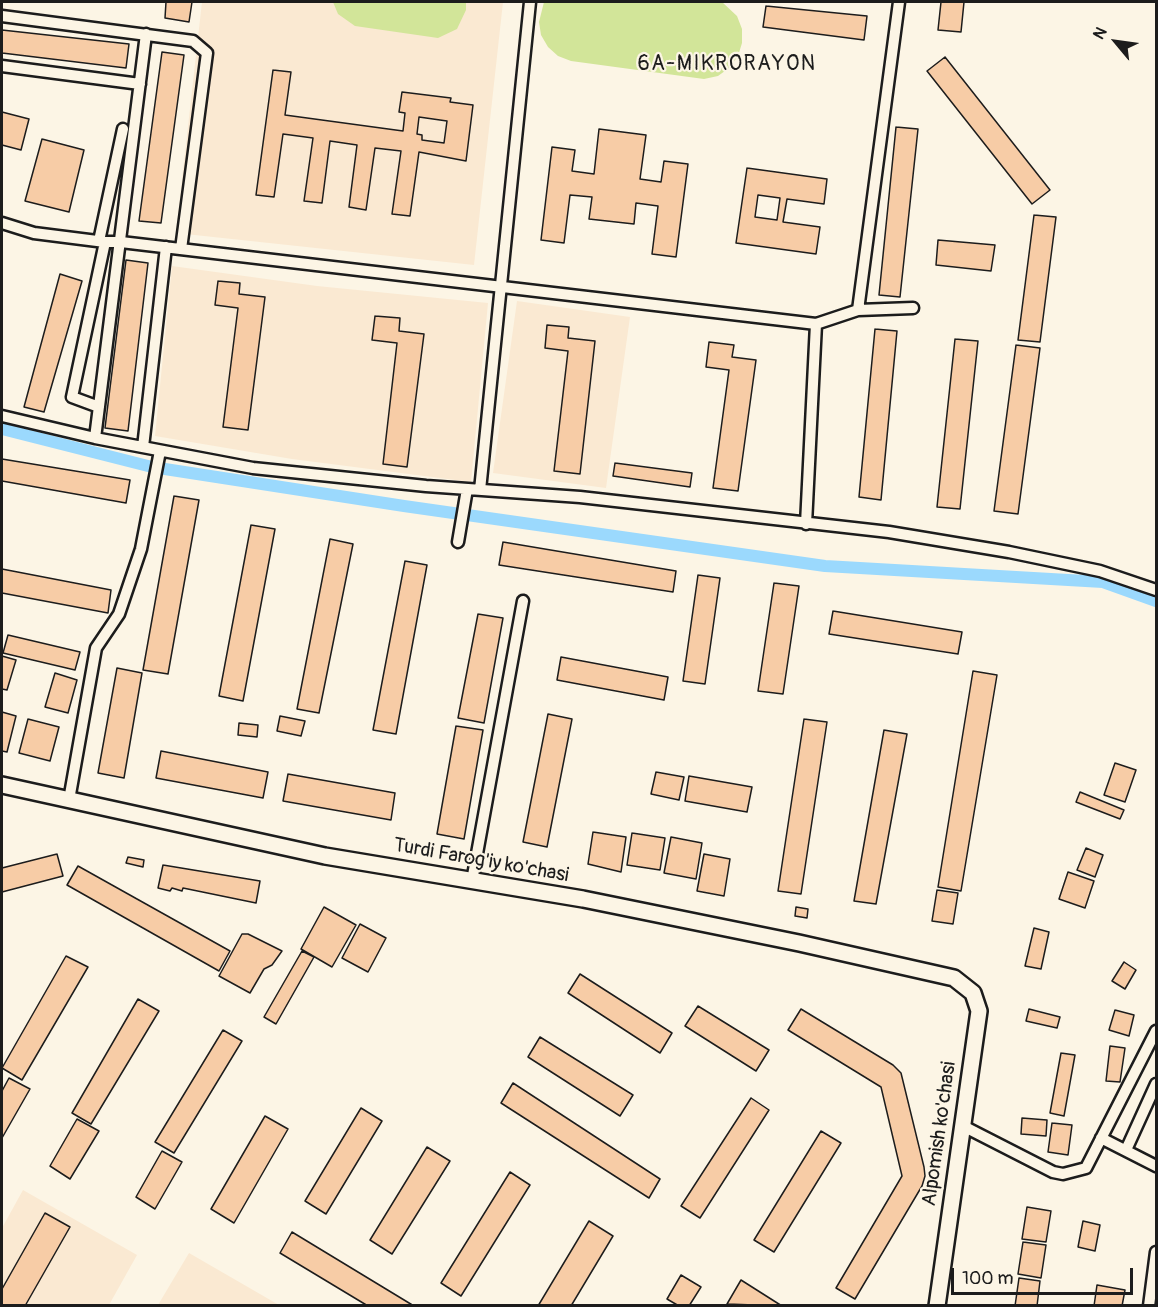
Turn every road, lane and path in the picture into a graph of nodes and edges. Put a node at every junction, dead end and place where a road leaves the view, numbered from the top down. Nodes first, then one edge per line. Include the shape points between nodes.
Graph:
1 (530, 2) edge
2 (899, 2) edge
3 (2, 16) edge
4 (146, 34) junction
5 (2, 66) edge
6 (140, 84) junction
7 (123, 129) dead end
8 (2, 223) edge
9 (102, 242) junction
10 (120, 242) junction
11 (166, 247) junction
12 (181, 249) junction
13 (500, 285) junction
14 (913, 309) dead end
15 (858, 310) junction
16 (816, 324) junction
17 (99, 407) junction
18 (2, 416) edge
19 (95, 438) junction
20 (143, 447) junction
21 (159, 456) junction
22 (467, 489) junction
23 (480, 490) junction
24 (806, 524) junction
25 (458, 541) dead end
26 (1156, 590) edge
27 (524, 601) dead end
28 (2, 785) edge
29 (69, 800) junction
30 (472, 881) junction
31 (954, 978) joint
32 (1156, 1031) edge
33 (1156, 1084) edge
34 (963, 1126) junction
35 (1101, 1138) junction
36 (1126, 1150) junction
37 (1156, 1166) edge
38 (1156, 1252) edge
39 (937, 1305) edge
40 (1149, 1305) edge

1 - 13 street
2 - 15 street
3 - 4 street
4 - 6 street
4 - 12 street via 193,41 207,53
5 - 6 street
6 - 10 street
7 - 9 street
8 - 9 street via 33,233
9 - 10 street
9 - 17 street via 72,397
10 - 11 street
10 - 17 street
11 - 12 street
11 - 20 street
12 - 13 street
13 - 16 street
13 - 23 street
14 - 15 street
15 - 16 street
16 - 24 street
17 - 19 street
18 - 19 street
19 - 20 street
20 - 21 street
21 - 22 street
21 - 29 street via 141,549 119,614 96,648
22 - 23 street
22 - 25 street
23 - 24 street
24 - 26 street via 889,532 1008,552 1100,571
27 - 30 street
28 - 29 street, Turdi Farog'iy ko'chasi
29 - 30 street, Turdi Farog'iy ko'chasi via 325,856
30 - 31 street, Turdi Farog'iy ko'chasi via 788,940
31 - 34 street, Alpomish ko'chasi via 973,993 979,1011
32 - 35 street
33 - 36 street
34 - 35 street via 1063,1174 1086,1168
34 - 39 street, Alpomish ko'chasi
35 - 36 street
36 - 37 street
38 - 40 street

